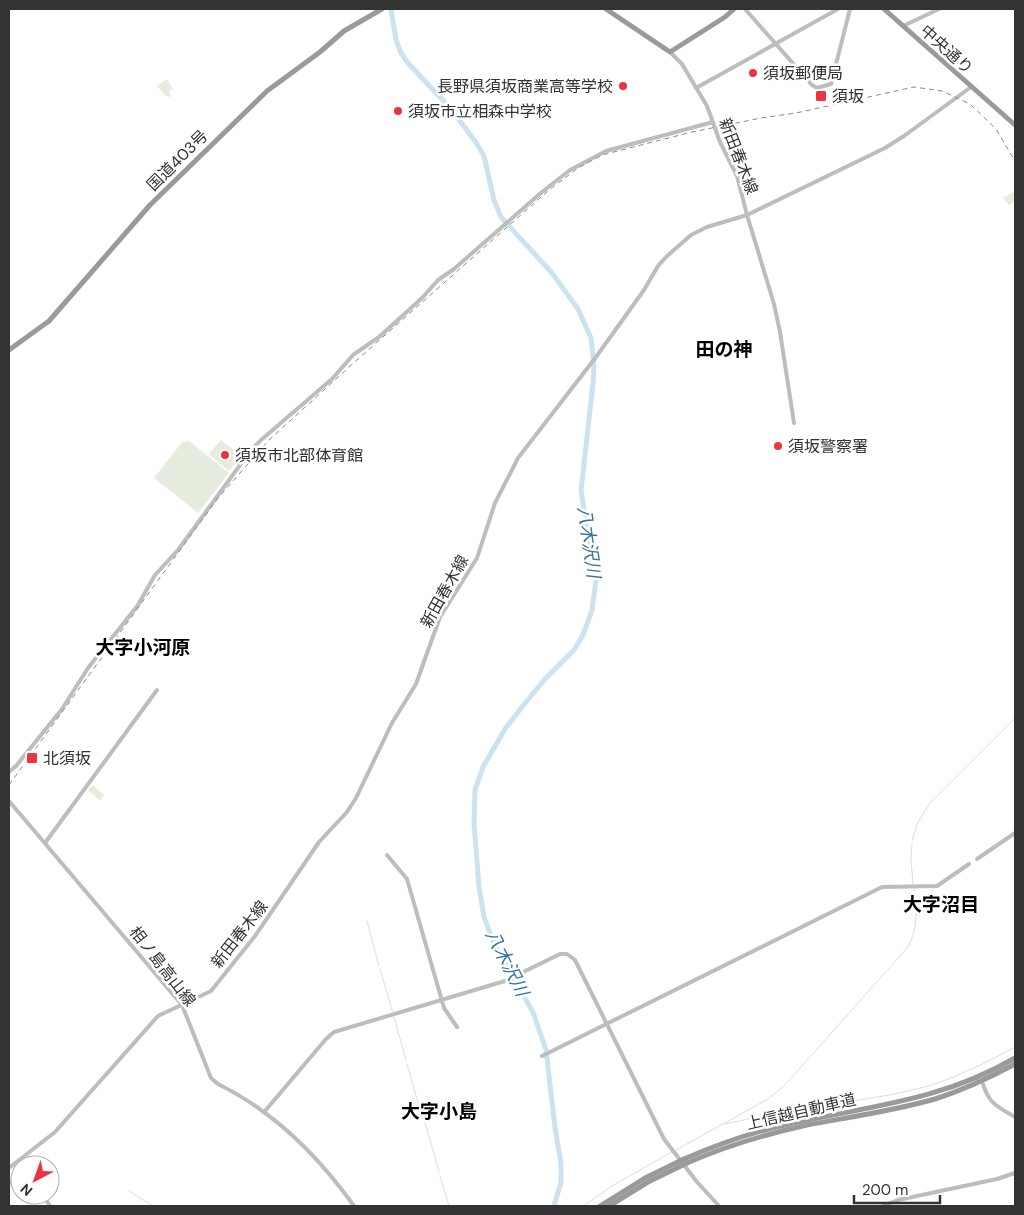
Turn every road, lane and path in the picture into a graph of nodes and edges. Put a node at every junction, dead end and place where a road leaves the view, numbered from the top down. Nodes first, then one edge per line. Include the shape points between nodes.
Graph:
1 (382, 9) edge
2 (606, 9) edge
3 (734, 9) edge
4 (745, 9) edge
5 (838, 9) edge
6 (850, 9) edge
7 (884, 9) edge
8 (939, 9) edge
9 (903, 26) junction
10 (776, 44) junction
11 (670, 52) junction
12 (971, 87) junction
13 (696, 88) junction
14 (713, 122) junction
15 (1015, 125) edge
16 (747, 215) junction
17 (9, 350) edge
18 (794, 423) dead end
19 (158, 690) dead end
20 (9, 772) edge
21 (9, 801) edge
22 (1015, 832) edge
23 (45, 843) junction
24 (387, 855) dead end
25 (977, 859) dead end
26 (969, 864) dead end
27 (442, 999) junction
28 (182, 1005) junction
29 (606, 1024) junction
30 (457, 1027) dead end
31 (542, 1056) dead end
32 (1015, 1058) edge
33 (1015, 1064) edge
34 (983, 1084) dead end
35 (265, 1111) junction
36 (1015, 1117) edge
37 (686, 1161) junction
38 (9, 1168) edge
39 (1015, 1173) edge
40 (354, 1206) edge
41 (600, 1206) edge
42 (609, 1206) edge
43 (719, 1206) edge
44 (883, 1206) edge

1 - 17 highway, 国道403号 via 344,31 266,91 150,205 49,321
2 - 11 highway
3 - 11 highway
4 - 10 street
5 - 10 street
6 - 10 street via 831,84 817,88
7 - 9 highway, 中央通り
8 - 9 street
9 - 12 highway, 中央通り
10 - 13 street
11 - 13 street, 新田春木線 via 682,64
12 - 15 highway, 中央通り
12 - 16 street via 885,148
13 - 14 street, 新田春木線
14 - 16 street, 新田春木線 via 737,176
14 - 20 street via 606,151 556,180 438,280 379,337 353,355 332,378 251,450 178,550 155,575 138,604 88,668 62,709
16 - 18 street via 774,304
16 - 28 street, 新田春木線 via 707,227 674,248 525,449 495,503 477,558 440,617 416,684 392,723 352,804 319,842 255,936 214,988
19 - 23 street
21 - 23 street, 相ノ島高山線
22 - 25 street
23 - 28 street, 相ノ島高山線
24 - 27 street via 407,878
26 - 29 street via 937,886 882,888
27 - 29 street via 505,981 560,954 575,960
27 - 30 street via 448,1016
27 - 35 street via 334,1032
28 - 35 street, 相ノ島高山線 via 211,1078
28 - 38 street, 新田春木線 via 165,1011 152,1021 55,1132
29 - 31 street
29 - 43 street via 660,1131
32 - 37 highway, 上信越自動車道 via 972,1080 934,1094 770,1129 726,1142
33 - 37 highway, 上信越自動車道 via 975,1084 936,1098 765,1135
34 - 36 street via 989,1099
35 - 40 street, 相ノ島高山線 via 327,1171
37 - 41 highway, 上信越自動車道, bridge via 639,1182
37 - 42 highway, 上信越自動車道, bridge
39 - 44 street

